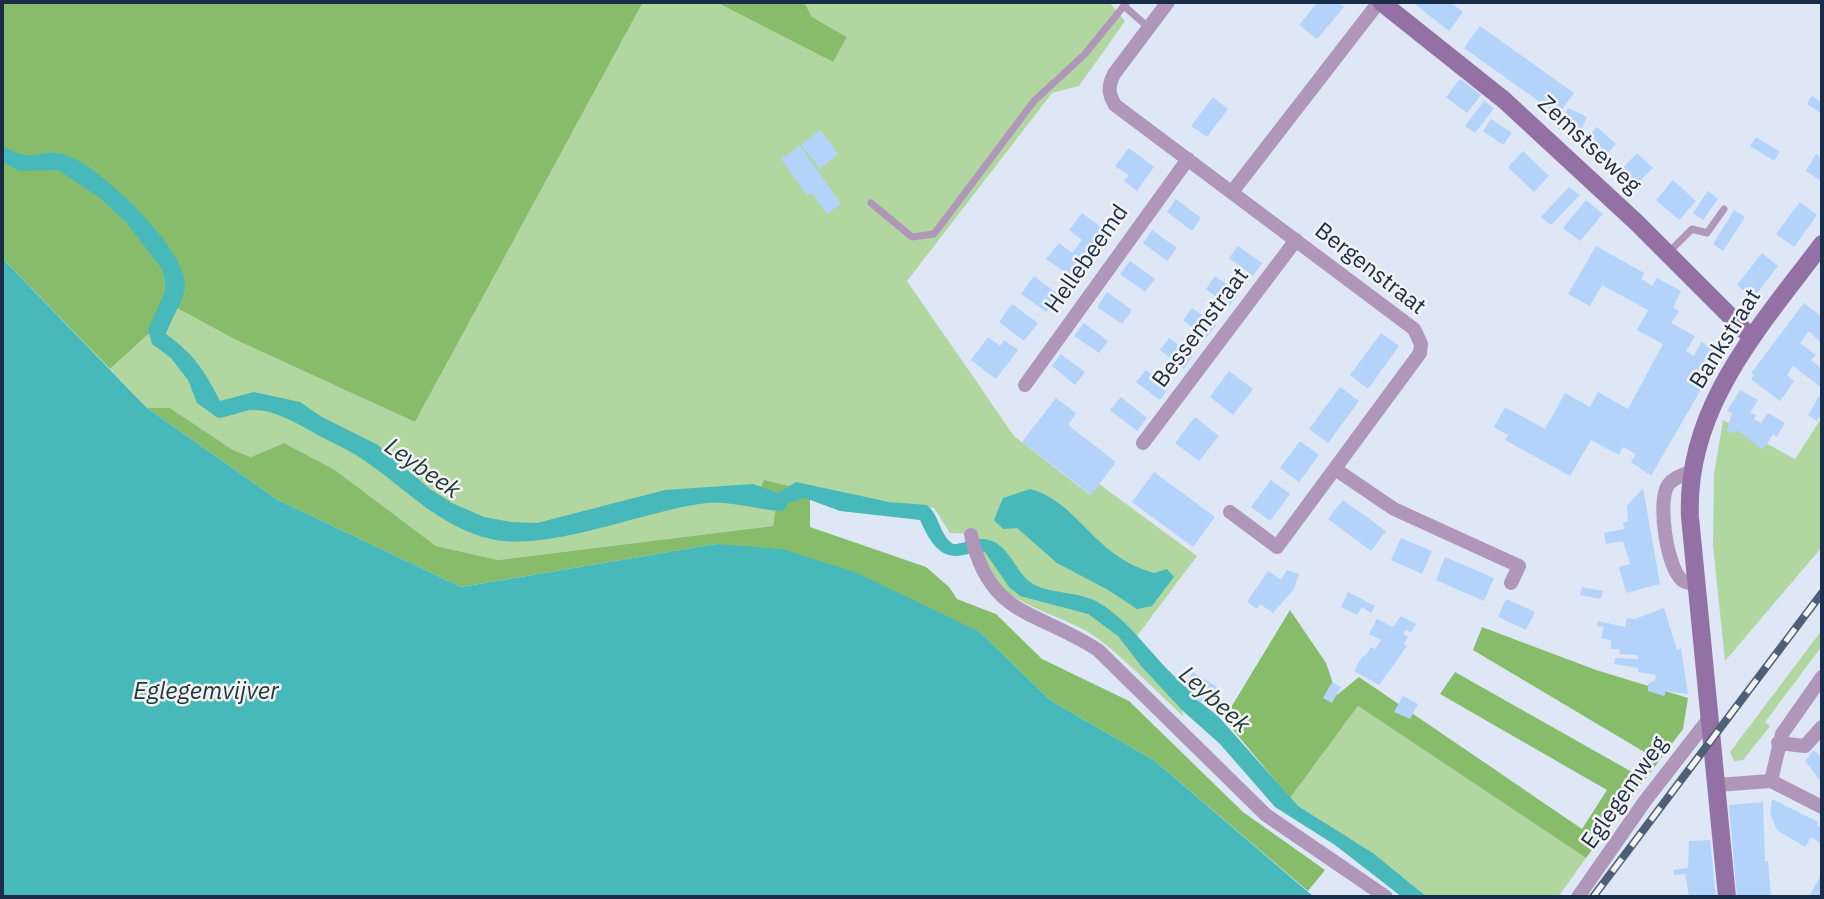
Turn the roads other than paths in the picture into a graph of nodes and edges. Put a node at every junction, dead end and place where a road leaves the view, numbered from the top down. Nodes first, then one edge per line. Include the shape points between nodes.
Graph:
1 (1168, 2) edge
2 (1380, 2) edge
3 (1126, 4) edge
4 (1149, 27) junction
5 (1188, 159) junction
6 (1232, 192) junction
7 (871, 203) dead end
8 (1724, 209) dead end
9 (1296, 240) junction
10 (1822, 244) edge
11 (1668, 253) junction
12 (1752, 338) junction
13 (1025, 386) dead end
14 (1143, 443) dead end
15 (1335, 469) junction
16 (1692, 471) junction
17 (1230, 512) dead end
18 (971, 535) dead end
19 (1511, 583) dead end
20 (1698, 583) junction
21 (1822, 677) edge
22 (1711, 716) junction
23 (1822, 727) edge
24 (1778, 743) junction
25 (1772, 781) junction
26 (1717, 785) junction
27 (1822, 807) edge
28 (1386, 897) edge
29 (1578, 897) edge
30 (1727, 897) edge

1 - 4 street, Bergenstraat
2 - 6 street
2 - 11 street, Zemstseweg via 1504,100
3 - 4 lane
3 - 7 lane via 1085,54 1034,101 934,234 912,237
4 - 5 street, Bergenstraat via 1114,74 1110,96 1115,105
5 - 6 street, Bergenstraat
5 - 13 street, Hellebeemd
6 - 9 street, Bergenstraat
8 - 11 lane via 1707,233 1692,229
9 - 14 street, Bessemstraat
9 - 15 street, Bergenstraat via 1414,329 1421,344 1420,353
10 - 12 street, Bankstraat
11 - 12 street, Zemstseweg
12 - 16 street, Bankstraat via 1719,388 1699,438
15 - 17 street, Bergenstraat via 1277,547
15 - 19 street via 1394,509 1520,566
16 - 20 street, Bankstraat via 1689,517
16 - 20 street via 1668,485 1664,519 1680,579
18 - 28 street via 977,559 993,588 1040,620 1098,650 1266,815
20 - 22 street, Bankstraat
21 - 24 street
22 - 26 street, Bankstraat
22 - 29 street, Eglegemweg
23 - 24 street via 1805,746
24 - 25 street
25 - 26 street
25 - 27 street
26 - 30 street, Bankstraat

